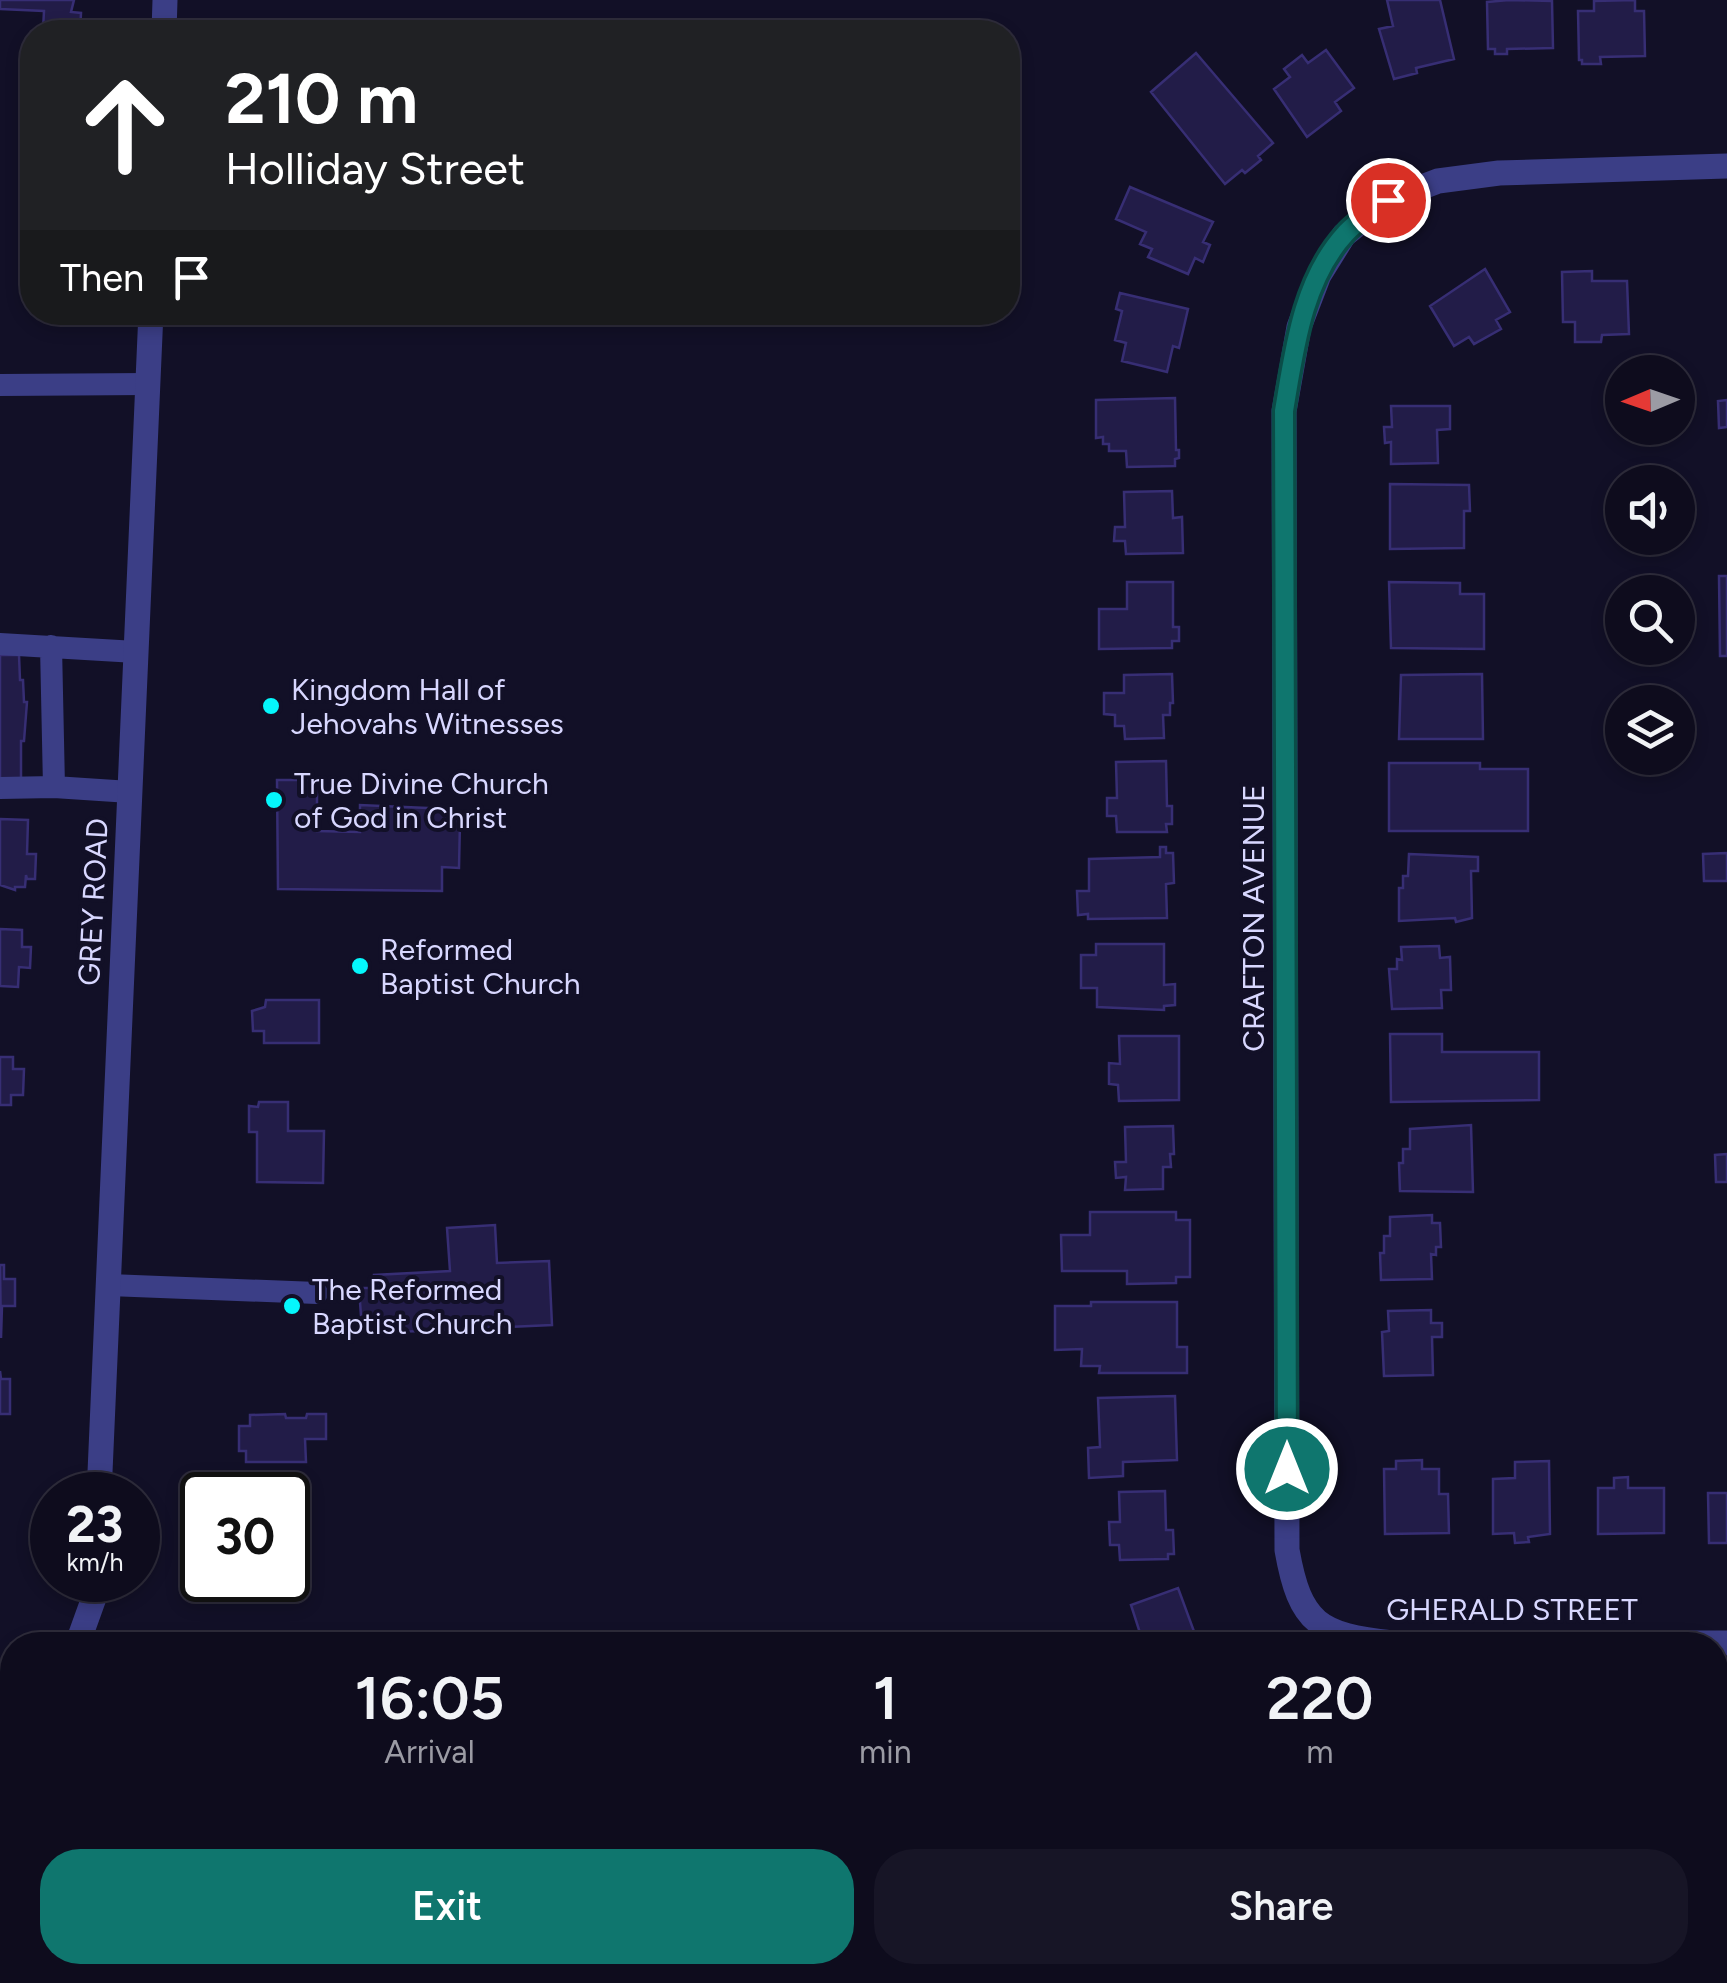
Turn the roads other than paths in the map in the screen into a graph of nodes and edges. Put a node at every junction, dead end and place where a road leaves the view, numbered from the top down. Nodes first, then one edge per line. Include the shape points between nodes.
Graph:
1 (1727, 166) edge
2 (150, 325) edge
3 (0, 384) edge
4 (148, 384) junction
5 (0, 644) edge
6 (51, 646) junction
7 (136, 652) junction
8 (54, 787) junction
9 (0, 788) edge
10 (130, 792) junction
11 (108, 1285) junction
12 (317, 1293) dead end
13 (101, 1472) edge
14 (93, 1602) edge
15 (1304, 1610) joint
16 (83, 1632) edge
17 (1336, 1632) edge

1 - 15 street, CRAFTON AVENUE via 1438,181 1388,200 1344,235 1298,327 1284,411 1287,1550
2 - 4 street, GREY ROAD
3 - 4 lane
4 - 7 street, GREY ROAD
5 - 6 lane
6 - 7 lane
6 - 8 lane
7 - 10 street, GREY ROAD
8 - 9 lane
8 - 10 lane
10 - 11 street, GREY ROAD
11 - 12 lane
11 - 13 street, GREY ROAD
14 - 16 street
15 - 17 street, GHERALD STREET

